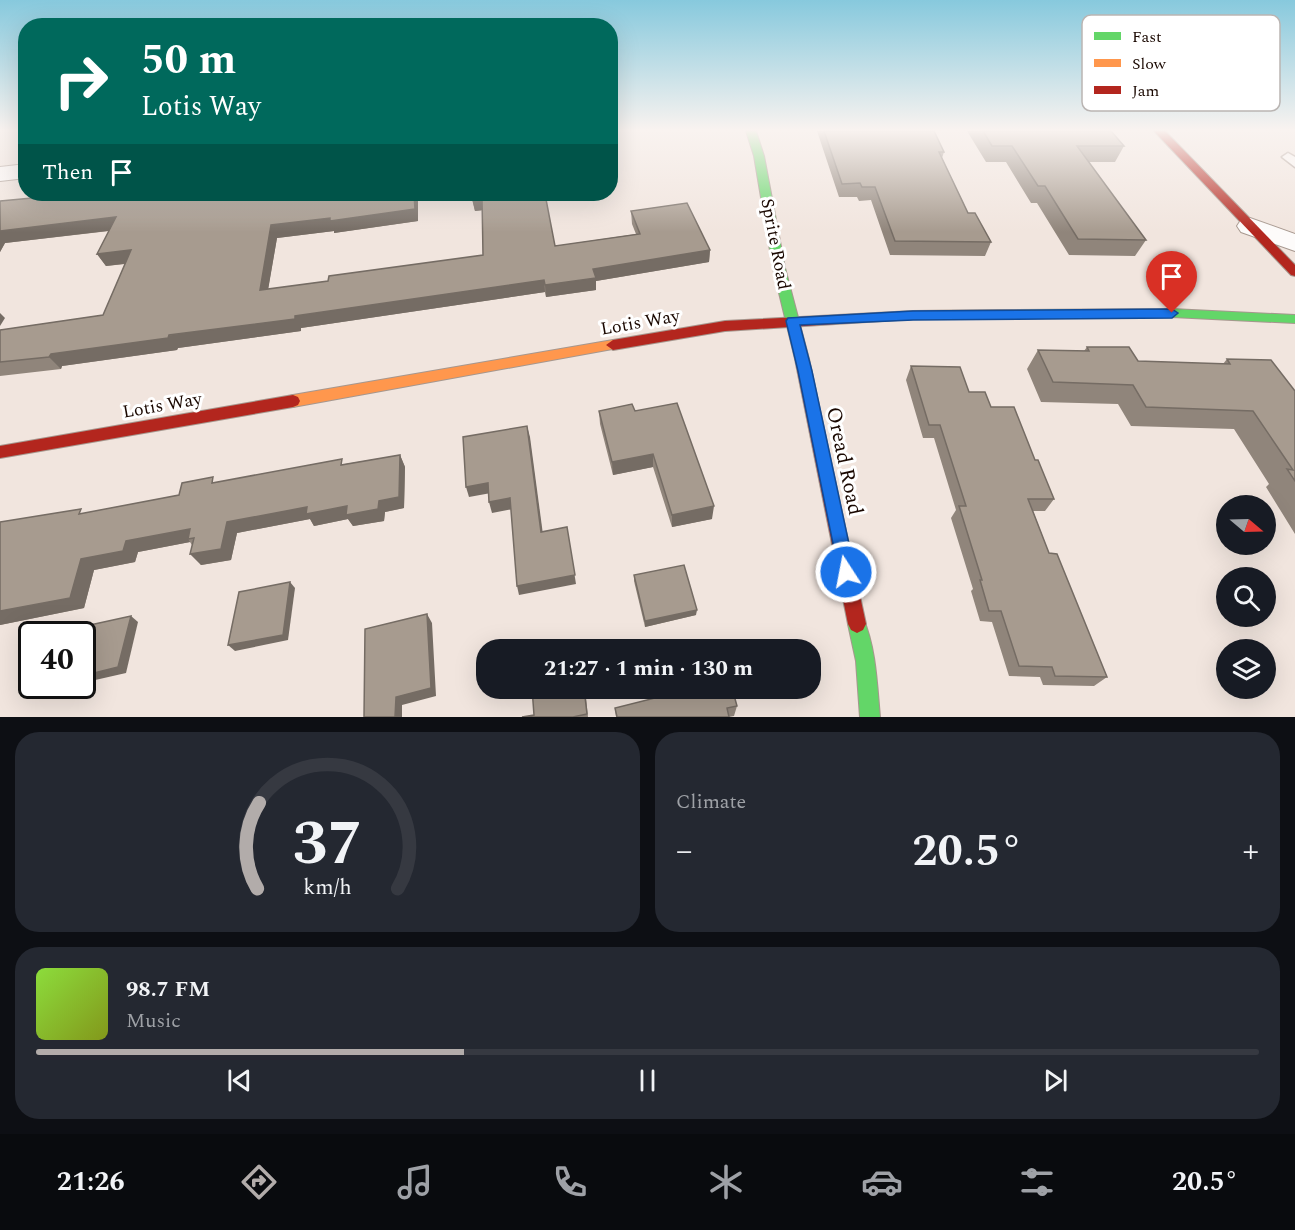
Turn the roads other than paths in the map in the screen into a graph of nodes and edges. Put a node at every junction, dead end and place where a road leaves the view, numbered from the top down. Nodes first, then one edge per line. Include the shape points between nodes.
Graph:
1 (761, 164) edge
2 (1192, 164) edge
3 (18, 172) edge
4 (0, 174) edge
5 (1250, 226) junction
6 (1295, 232) edge
7 (1295, 243) edge
8 (1295, 272) edge
9 (1295, 319) edge
10 (792, 321) junction
11 (0, 452) edge
12 (870, 717) edge

1 - 10 street, Sprite Road
2 - 5 street
3 - 4 street
5 - 6 street
5 - 7 street
5 - 8 street
9 - 10 street, Lotis Way via 1172,313 913,315
10 - 11 street, Lotis Way via 725,326
10 - 12 street, Oread Road via 865,661

